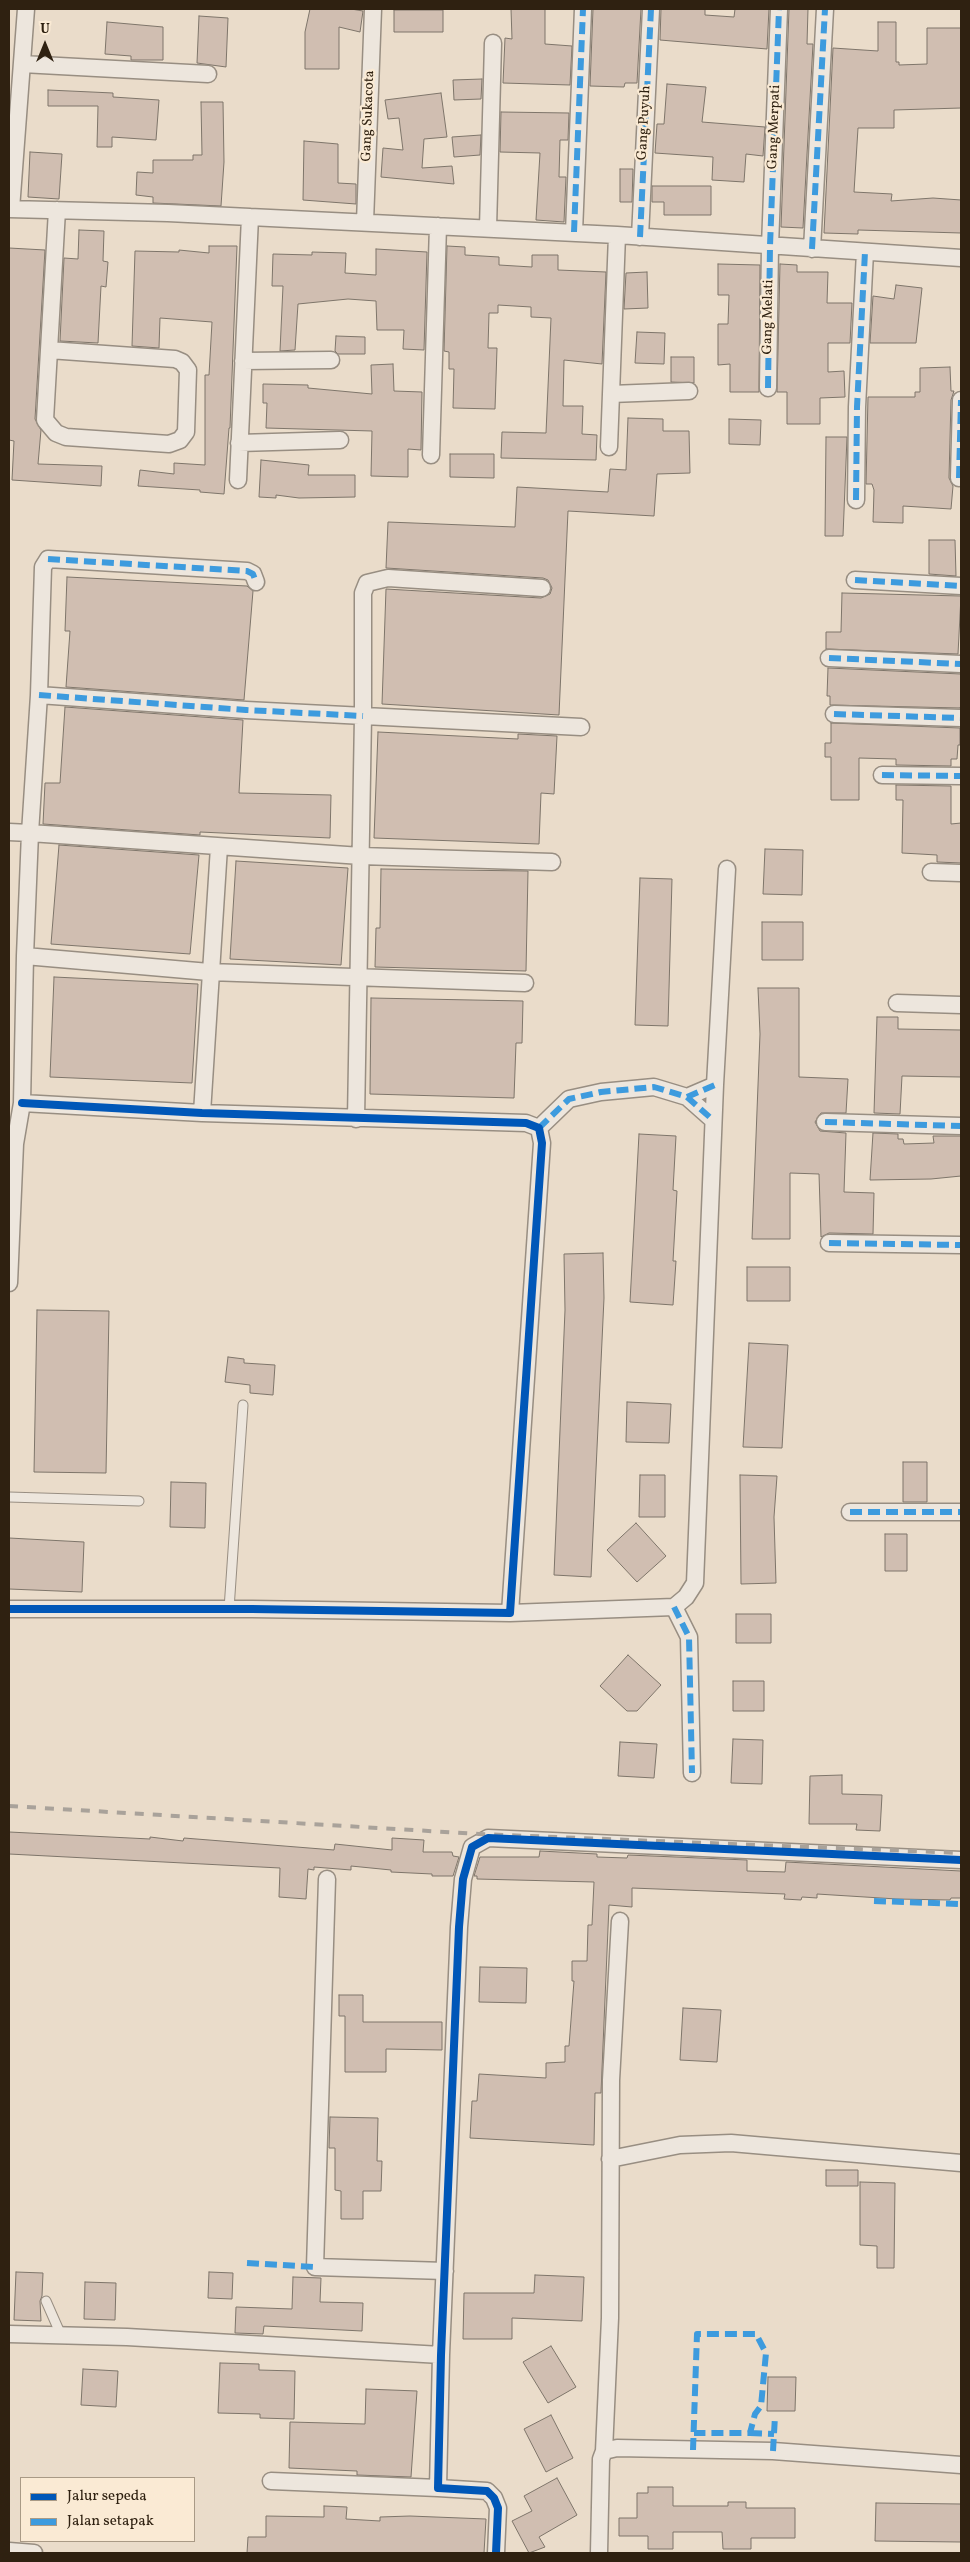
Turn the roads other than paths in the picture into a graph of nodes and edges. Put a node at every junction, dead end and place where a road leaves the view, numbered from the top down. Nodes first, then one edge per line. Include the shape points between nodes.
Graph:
1 (26, 9) edge
2 (373, 9) edge
3 (584, 9) edge
4 (651, 9) edge
5 (779, 9) edge
6 (825, 9) edge
7 (493, 43) dead end
8 (22, 64) junction
9 (208, 74) dead end
10 (10, 209) edge
11 (56, 210) junction
12 (250, 217) junction
13 (365, 222) junction
14 (438, 226) junction
15 (488, 228) junction
16 (574, 232) junction
17 (617, 235) junction
18 (640, 236) junction
19 (770, 246) junction
20 (812, 249) junction
21 (865, 252) junction
22 (961, 258) edge
23 (49, 350) junction
24 (331, 360) dead end
25 (243, 361) junction
26 (768, 388) dead end
27 (689, 391) dead end
28 (611, 394) junction
29 (961, 400) edge
30 (340, 440) dead end
31 (239, 443) junction
32 (609, 447) dead end
33 (431, 455) dead end
34 (959, 478) dead end
35 (238, 480) dead end
36 (856, 500) dead end
37 (855, 580) dead end
38 (256, 582) dead end
39 (961, 586) edge
40 (542, 588) dead end
41 (830, 658) dead end
42 (961, 664) edge
43 (40, 695) junction
44 (834, 714) dead end
45 (363, 716) junction
46 (961, 718) edge
47 (581, 727) dead end
48 (882, 775) dead end
49 (961, 776) edge
50 (9, 832) edge
51 (30, 833) junction
52 (219, 847) junction
53 (361, 856) junction
54 (552, 862) dead end
55 (728, 869) dead end
56 (930, 872) dead end
57 (961, 873) edge
58 (24, 956) junction
59 (209, 972) junction
60 (358, 978) junction
61 (525, 983) dead end
62 (897, 1003) dead end
63 (961, 1005) edge
64 (715, 1085) junction
65 (687, 1097) junction
66 (22, 1103) junction
67 (202, 1113) junction
68 (356, 1119) junction
69 (714, 1120) junction
70 (825, 1122) dead end
71 (961, 1126) edge
72 (539, 1128) junction
73 (829, 1243) dead end
74 (961, 1245) edge
75 (9, 1282) edge
76 (244, 1405) dead end
77 (9, 1497) edge
78 (139, 1501) dead end
79 (850, 1512) dead end
80 (961, 1512) edge
81 (674, 1607) junction
82 (9, 1609) edge
83 (229, 1609) junction
84 (510, 1614) junction
85 (692, 1773) dead end
86 (961, 1860) edge
87 (326, 1879) dead end
88 (620, 1920) dead end
89 (610, 2159) junction
90 (961, 2163) edge
91 (445, 2271) junction
92 (46, 2301) dead end
93 (9, 2334) edge
94 (61, 2335) junction
95 (441, 2355) junction
96 (604, 2452) junction
97 (961, 2465) edge
98 (271, 2481) dead end
99 (438, 2488) junction
100 (9, 2551) edge
101 (34, 2553) edge
102 (496, 2553) edge
103 (599, 2553) edge

1 - 8 street
2 - 13 street, Gang Sukacota
3 - 16 street
4 - 18 street, Gang Puyuh
5 - 19 street, Gang Merpati
6 - 20 street
7 - 15 street
8 - 9 street
8 - 10 street
10 - 11 street
11 - 12 street
11 - 23 street
12 - 13 street
12 - 25 street
13 - 14 street
14 - 15 street
14 - 33 street
15 - 16 street
16 - 17 street
17 - 18 street
17 - 28 street
18 - 19 street
19 - 20 street
19 - 26 street, Gang Melati
20 - 21 street
21 - 22 street
21 - 36 street via 856,407
23 - 23 street via 45,420 56,433 66,437 169,444 180,440 186,432 188,370 182,362
24 - 25 street
25 - 31 street
27 - 28 street
28 - 32 street
29 - 34 street
30 - 31 street
31 - 35 street
37 - 39 street
38 - 43 street via 253,574 247,571 48,559 44,567
40 - 45 street via 388,578 367,583 363,593
41 - 42 street
43 - 45 street
43 - 51 street
44 - 46 street
45 - 47 street
45 - 53 street
48 - 49 street
50 - 51 street
51 - 52 street
51 - 58 street
52 - 53 street
52 - 59 street
53 - 54 street
53 - 60 street
55 - 64 street
56 - 57 street
58 - 59 street
58 - 66 street
59 - 60 street
59 - 67 street
60 - 61 street
60 - 68 street
62 - 63 street
64 - 65 street
64 - 69 street
65 - 69 street
65 - 72 street via 654,1087 600,1092 569,1099
66 - 67 street
66 - 75 street via 15,1144
67 - 68 street
68 - 72 street via 526,1123
69 - 81 street via 695,1583
70 - 71 street
72 - 84 street via 542,1143
73 - 74 street
76 - 83 lane
77 - 78 lane
79 - 80 street
81 - 84 street
81 - 85 street via 689,1637
82 - 83 street
83 - 84 street
86 - 91 street via 498,1838 488,1838 472,1847 463,1879 459,1927
87 - 91 street via 315,2267
88 - 89 street
89 - 90 street via 680,2145 731,2143
89 - 96 street via 610,2318
91 - 95 street
92 - 94 lane
93 - 94 street
94 - 95 street
95 - 99 street
96 - 97 street via 617,2448 774,2451
96 - 103 street via 600,2460
98 - 99 street
99 - 102 street via 487,2491 494,2498 498,2508
100 - 101 street

